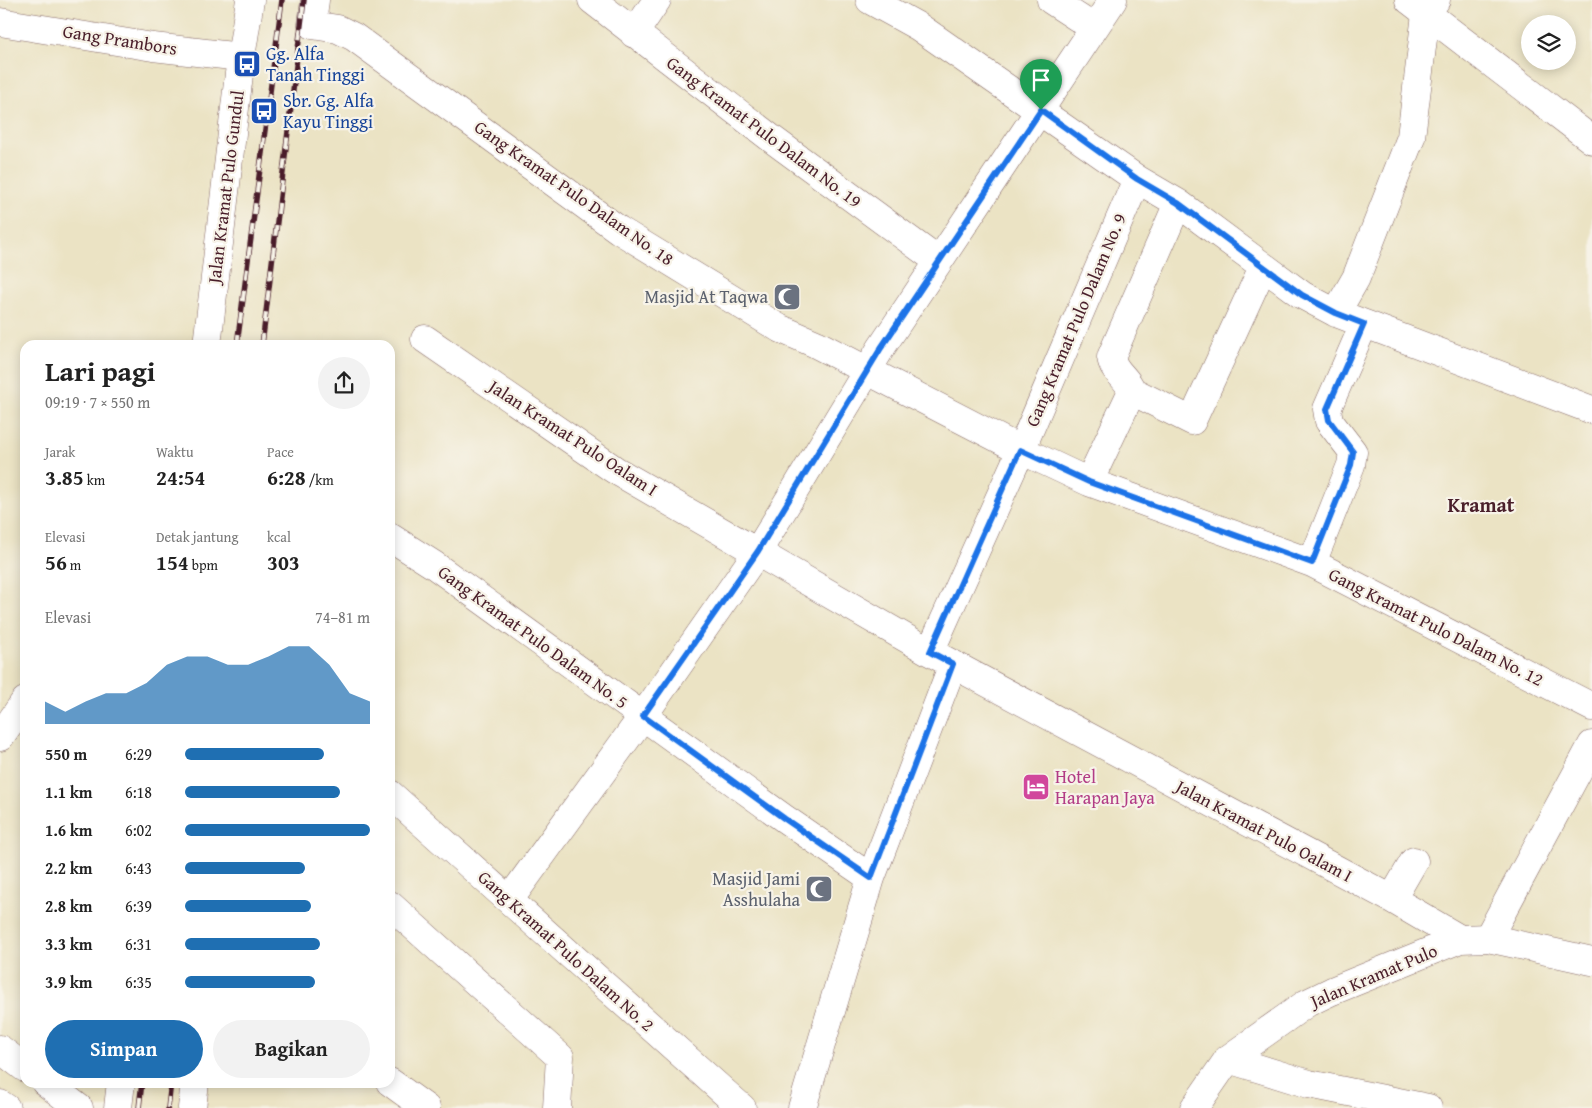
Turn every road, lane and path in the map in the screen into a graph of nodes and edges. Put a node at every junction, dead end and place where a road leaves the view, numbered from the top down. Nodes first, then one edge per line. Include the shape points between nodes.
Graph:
1 (250, 0) edge
2 (592, 0) edge
3 (657, 0) edge
4 (870, 0) edge
5 (1051, 0) edge
6 (1113, 0) edge
7 (1424, 5) edge
8 (314, 12) edge
9 (0, 22) edge
10 (1094, 28) junction
11 (634, 34) junction
12 (241, 57) junction
13 (1041, 110) junction
14 (1592, 140) edge
15 (1137, 179) junction
16 (1178, 203) junction
17 (938, 261) junction
18 (1263, 266) junction
19 (1336, 313) junction
20 (1364, 324) junction
21 (425, 338) dead end
22 (209, 340) edge
23 (867, 372) junction
24 (1132, 391) junction
25 (1592, 410) edge
26 (1020, 450) junction
27 (1089, 482) junction
28 (395, 540) edge
29 (758, 551) junction
30 (1312, 563) junction
31 (942, 658) junction
32 (1592, 707) edge
33 (20, 708) edge
34 (643, 716) junction
35 (0, 737) edge
36 (1592, 745) edge
37 (395, 798) edge
38 (1414, 861) dead end
39 (871, 878) junction
40 (1392, 899) junction
41 (510, 900) junction
42 (395, 909) edge
43 (1488, 938) junction
44 (1460, 939) junction
45 (1592, 961) edge
46 (0, 1049) edge
47 (1228, 1059) junction
48 (20, 1064) edge
49 (395, 1086) edge
50 (53, 1088) edge
51 (120, 1088) edge
52 (194, 1088) edge
53 (0, 1104) edge
54 (6, 1108) edge
55 (79, 1108) edge
56 (118, 1108) edge
57 (192, 1108) edge
58 (426, 1108) edge
59 (557, 1108) edge
60 (742, 1108) edge
61 (802, 1108) edge
62 (1194, 1108) edge
63 (1428, 1108) edge

1 - 12 street, Jalan Kramat Pulo Gundul
2 - 11 street, Gang Kramat Pulo Dalam No. 19
3 - 11 street
4 - 13 street via 919,27
5 - 10 street
6 - 10 street
7 - 14 street
7 - 19 street via 1411,137 1356,278
8 - 23 street, Gang Kramat Pulo Dalam No. 18 via 354,37 619,230 779,328
9 - 12 street, Gang Prambors
10 - 13 street
11 - 17 street, Gang Kramat Pulo Dalam No. 19
12 - 22 street, Jalan Kramat Pulo Gundul
13 - 15 street
13 - 17 street
15 - 16 street
15 - 26 street, Gang Kramat Pulo Dalam No. 9
16 - 18 street
16 - 24 street via 1111,357 1115,370
17 - 23 street
18 - 19 street via 1302,295
18 - 24 street via 1192,421
19 - 20 street
20 - 25 street
20 - 30 street via 1327,409 1329,420 1353,452 1351,465
21 - 29 street, Jalan Kramat Pulo Oalam I via 615,470
23 - 26 street, Gang Kramat Pulo Dalam No. 12
23 - 29 street
24 - 27 street
26 - 27 street, Gang Kramat Pulo Dalam No. 12
26 - 31 street, Gang Kramat Pulo Dalam No. 9
27 - 30 street, Gang Kramat Pulo Dalam No. 12
28 - 34 street, Gang Kramat Pulo Dalam No. 5
29 - 31 street, Jalan Kramat Pulo Oalam I
29 - 34 street
30 - 32 street, Gang Kramat Pulo Dalam No. 12
31 - 39 street, Gang Kramat Pulo Dalam No. 9
31 - 40 street, Jalan Kramat Pulo Oalam I
33 - 35 street
34 - 39 street, Gang Kramat Pulo Dalam No. 5
34 - 41 street
36 - 43 street
37 - 41 street, Gang Kramat Pulo Dalam No. 2
38 - 40 street
39 - 61 street, Gang Kramat Pulo Dalam No. 9
40 - 44 street, Jalan Kramat Pulo Oalam I
41 - 60 street, Gang Kramat Pulo Dalam No. 2
42 - 59 street via 560,1057
43 - 44 street, Jalan Kramat Pulo
43 - 45 street, Jalan Kramat Pulo
44 - 47 street, Jalan Kramat Pulo via 1332,990
46 - 48 street
47 - 62 street, Jalan Kramat Pulo
47 - 63 street via 1309,1084
49 - 58 street
50 - 55 street
51 - 56 street
52 - 57 street
53 - 54 street

